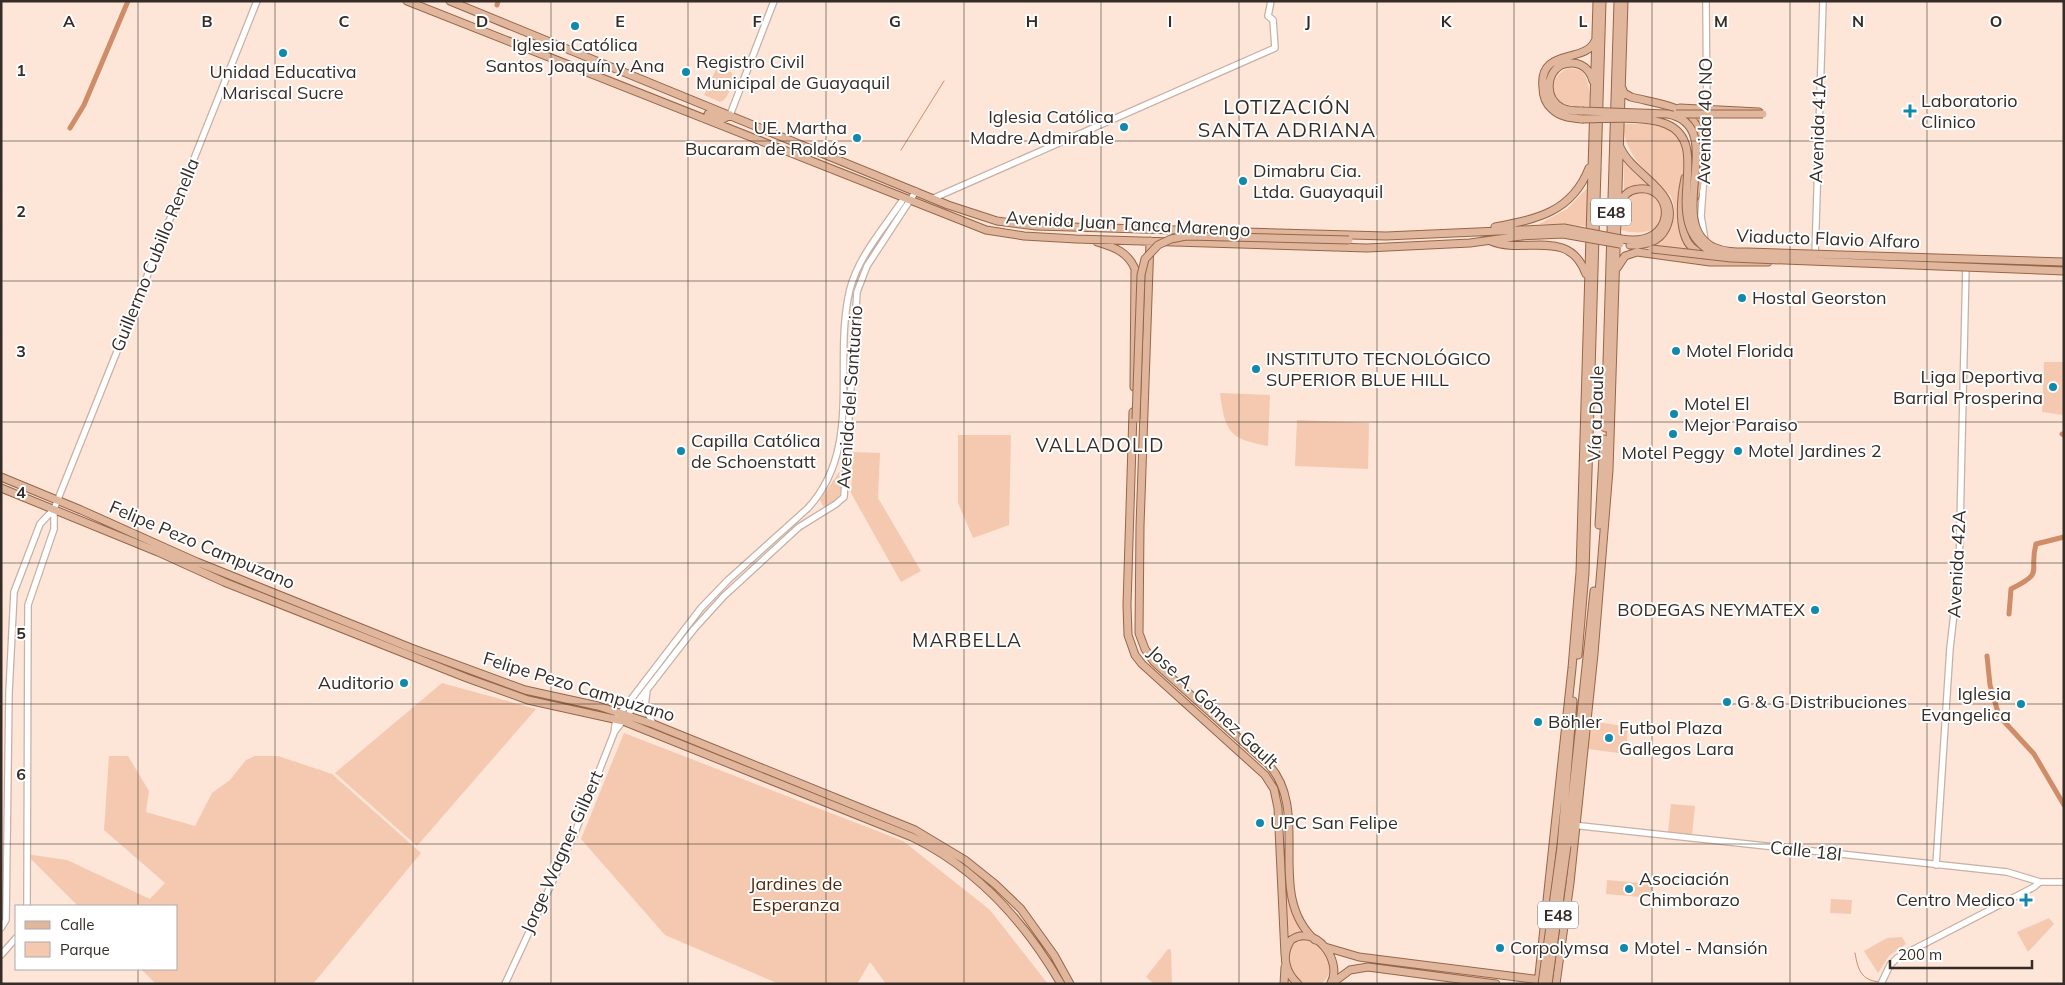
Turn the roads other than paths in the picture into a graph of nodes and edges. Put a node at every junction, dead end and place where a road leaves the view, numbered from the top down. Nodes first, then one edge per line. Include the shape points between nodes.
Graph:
1 (257, 1) edge
2 (407, 1) edge
3 (450, 1) edge
4 (774, 1) edge
5 (1271, 1) edge
6 (1597, 1) edge
7 (1602, 1) edge
8 (1618, 1) edge
9 (1624, 1) edge
10 (1706, 1) edge
11 (1823, 1) edge
12 (1596, 35) junction
13 (1621, 85) junction
14 (1594, 87) junction
15 (656, 98) junction
16 (1685, 109) junction
17 (1668, 110) junction
18 (1707, 110) junction
19 (730, 115) junction
20 (1582, 115) junction
21 (1707, 132) junction
22 (1619, 144) junction
23 (1590, 163) junction
24 (1688, 168) junction
25 (916, 191) junction
26 (934, 198) junction
27 (907, 200) junction
28 (1693, 201) junction
29 (1617, 214) junction
30 (1123, 228) junction
31 (1476, 231) junction
32 (1522, 233) junction
33 (1416, 236) junction
34 (1089, 239) junction
35 (1488, 240) junction
36 (1150, 241) junction
37 (1620, 241) junction
38 (1630, 245) junction
39 (1651, 252) junction
40 (1731, 256) junction
41 (1815, 257) junction
42 (1782, 260) junction
43 (2064, 262) edge
44 (1966, 263) junction
45 (2064, 266) edge
46 (2064, 270) edge
47 (1615, 273) junction
48 (1588, 278) junction
49 (1586, 350) junction
50 (1591, 364) junction
51 (1611, 406) junction
52 (1605, 422) junction
53 (1134, 434) junction
54 (832, 473) junction
55 (1, 477) edge
56 (847, 478) junction
57 (1, 488) edge
58 (818, 498) junction
59 (57, 500) junction
60 (830, 508) junction
61 (54, 509) junction
62 (228, 574) junction
63 (224, 582) junction
64 (647, 690) junction
65 (622, 717) junction
66 (653, 724) junction
67 (1568, 823) junction
68 (1936, 865) junction
69 (2040, 882) junction
70 (2064, 882) edge
71 (27, 905) edge
72 (1, 928) edge
73 (15, 939) edge
74 (1316, 940) junction
75 (1325, 947) junction
76 (1542, 954) junction
77 (1, 955) edge
78 (1562, 955) junction
79 (1285, 958) junction
80 (1441, 972) junction
81 (1542, 983) edge
82 (505, 984) edge
83 (1061, 984) edge
84 (1070, 984) edge
85 (1284, 984) edge
86 (1298, 984) edge
87 (1331, 984) edge
88 (1496, 984) edge
89 (1556, 984) edge
90 (1881, 984) edge

1 - 59 street, Guillermo Cubillo Renella
2 - 15 main road, Avenida Juan Tanca Marengo
3 - 19 main road, Avenida Juan Tanca Marengo
4 - 19 street
5 - 26 street via 1275,48
6 - 12 main road, Vía a Daule / E48
7 - 50 main road, Vía a Daule / E48
8 - 52 main road, Vía a Daule / E48
9 - 13 main road, Vía a Daule / E48
10 - 18 street, Avenida 40 NO
11 - 41 street, Avenida 41A
12 - 14 main road, Vía a Daule / E48
12 - 20 main road via 1590,48 1554,61 1543,79 1544,98 1552,109 1564,116
13 - 17 main road via 1627,95
13 - 22 main road, Vía a Daule / E48
14 - 20 main road via 1589,71 1576,63 1561,65 1550,76 1549,90 1556,104
14 - 23 main road, Vía a Daule / E48
15 - 19 main road via 723,119
15 - 27 main road, Avenida Juan Tanca Marengo
16 - 17 main road
16 - 18 main road
16 - 21 main road via 1700,116
17 - 18 main road, bridge via 1764,114 1751,110
17 - 20 main road, bridge
17 - 28 main road, Viaducto Flavio Alfaro, bridge via 1683,119 1694,136
17 - 28 main road, bridge via 1692,117 1698,125 1702,143 1699,180
18 - 21 street, Avenida 40 NO
19 - 25 main road, Avenida Juan Tanca Marengo
20 - 24 main road, bridge via 1666,124 1682,138
21 - 40 street, Avenida 40 NO via 1701,216 1705,240 1713,249
22 - 29 main road, Vía a Daule / E48
22 - 38 main road via 1632,166 1662,192 1670,209 1669,221 1660,237 1645,244
23 - 31 main road via 1578,188 1555,211
23 - 48 main road, Vía a Daule / E48
24 - 40 main road, bridge via 1686,217 1690,231 1703,247 1719,255
24 - 40 main road, bridge via 1682,193 1680,219 1683,231 1693,247 1702,253
25 - 26 main road, Avenida Juan Tanca Marengo
25 - 27 street, Avenida del Santuario
26 - 30 main road, Avenida Juan Tanca Marengo via 997,221 1036,226
27 - 34 main road, Avenida Juan Tanca Marengo via 986,230 1024,236
27 - 54 street, Avenida del Santuario via 861,262 850,290 841,435
27 - 56 street, Avenida del Santuario via 867,266 857,292
28 - 43 main road, Viaducto Flavio Alfaro, bridge via 1693,223 1698,233 1712,246 1728,252
29 - 37 main road via 1622,199 1636,189 1655,192 1665,210 1662,225 1652,236
29 - 47 main road, Vía a Daule / E48
30 - 33 main road, Avenida Juan Tanca Marengo
30 - 36 main road via 1141,232
31 - 32 main road, Avenida Juan Tanca Marengo
31 - 33 main road, Avenida Juan Tanca Marengo
32 - 35 main road, Avenida Juan Tanca Marengo
32 - 37 main road, Avenida Juan Tanca Marengo, bridge via 1564,228
33 - 53 main road, bridge via 1349,240 1200,235 1171,239 1158,245 1145,259 1141,275
34 - 36 main road, Avenida Juan Tanca Marengo
34 - 53 main road, Jose A. Gómez Gault via 1119,250 1135,269
35 - 36 main road, Avenida Juan Tanca Marengo via 1367,248
35 - 48 main road via 1566,250 1581,260
36 - 74 main road, Jose A. Gómez Gault via 1139,633 1154,662 1269,764 1280,779 1287,803 1294,904 1306,930
37 - 38 main road, Viaducto Flavio Alfaro
38 - 39 main road, Viaducto Flavio Alfaro
39 - 40 main road, Viaducto Flavio Alfaro, bridge
39 - 42 main road, bridge via 1710,262 1744,264
39 - 47 main road via 1628,254 1620,261
40 - 41 street
40 - 42 main road, Viaducto Flavio Alfaro, bridge
41 - 44 street
42 - 46 main road, Viaducto Flavio Alfaro, bridge
44 - 45 street
44 - 68 street, Avenida 42A via 1959,570 1950,648
47 - 51 main road, Vía a Daule / E48
48 - 49 main road, Vía a Daule / E48
49 - 50 main road
49 - 67 main road, Vía a Daule / E48
50 - 67 main road, Vía a Daule / E48 via 1585,573 1566,784
51 - 52 main road
51 - 67 main road, Vía a Daule / E48 via 1594,654
52 - 67 main road, Vía a Daule / E48 via 1595,582
53 - 79 main road, Jose A. Gómez Gault via 1128,635 1135,655 1149,672 1265,776 1274,789 1278,808
54 - 56 street via 841,470
54 - 58 street, Avenida del Santuario
55 - 59 main road, Felipe Pezo Campuzano
56 - 60 street, Avenida del Santuario via 844,496
57 - 61 main road, Felipe Pezo Campuzano
58 - 60 street via 819,507
58 - 65 street, Avenida del Santuario via 701,608
59 - 61 street, Guillermo Cubillo Renella
59 - 62 main road, Felipe Pezo Campuzano
60 - 64 street, Avenida del Santuario via 799,527 724,596
61 - 63 main road, Felipe Pezo Campuzano
61 - 71 street, Guillermo Cubillo Renella via 54,530 28,605
61 - 72 street, Guillermo Cubillo Renella via 40,524 14,592 8,693 6,920
62 - 63 main road
62 - 65 main road, Felipe Pezo Campuzano via 525,690
63 - 65 main road, Felipe Pezo Campuzano via 507,693
64 - 65 street, Avenida del Santuario
64 - 66 street via 645,707
65 - 66 main road, Felipe Pezo Campuzano
65 - 82 street, Jorge Wagner Gilbert via 574,835
65 - 83 main road, Felipe Pezo Campuzano via 894,829 948,857 1013,913
66 - 84 main road, Felipe Pezo Campuzano via 893,820 946,848 989,879 1021,909
67 - 68 street, Calle 18I
67 - 76 main road, E48
67 - 78 main road, E48
67 - 81 main road, E48, bridge
68 - 69 street, Calle 18I via 2007,872
69 - 70 street, Calle 18I
69 - 90 street via 1897,958
73 - 77 street
74 - 75 main road, Jose A. Gómez Gault
74 - 79 main road via 1306,936 1294,938 1286,947
75 - 80 main road via 1348,955
75 - 87 main road via 1334,965
76 - 78 main road via 1550,962
76 - 81 main road, E48
78 - 89 main road, E48
79 - 85 main road
79 - 86 main road via 1289,973
80 - 81 main road
80 - 87 main road via 1361,967 1350,970
80 - 88 main road

